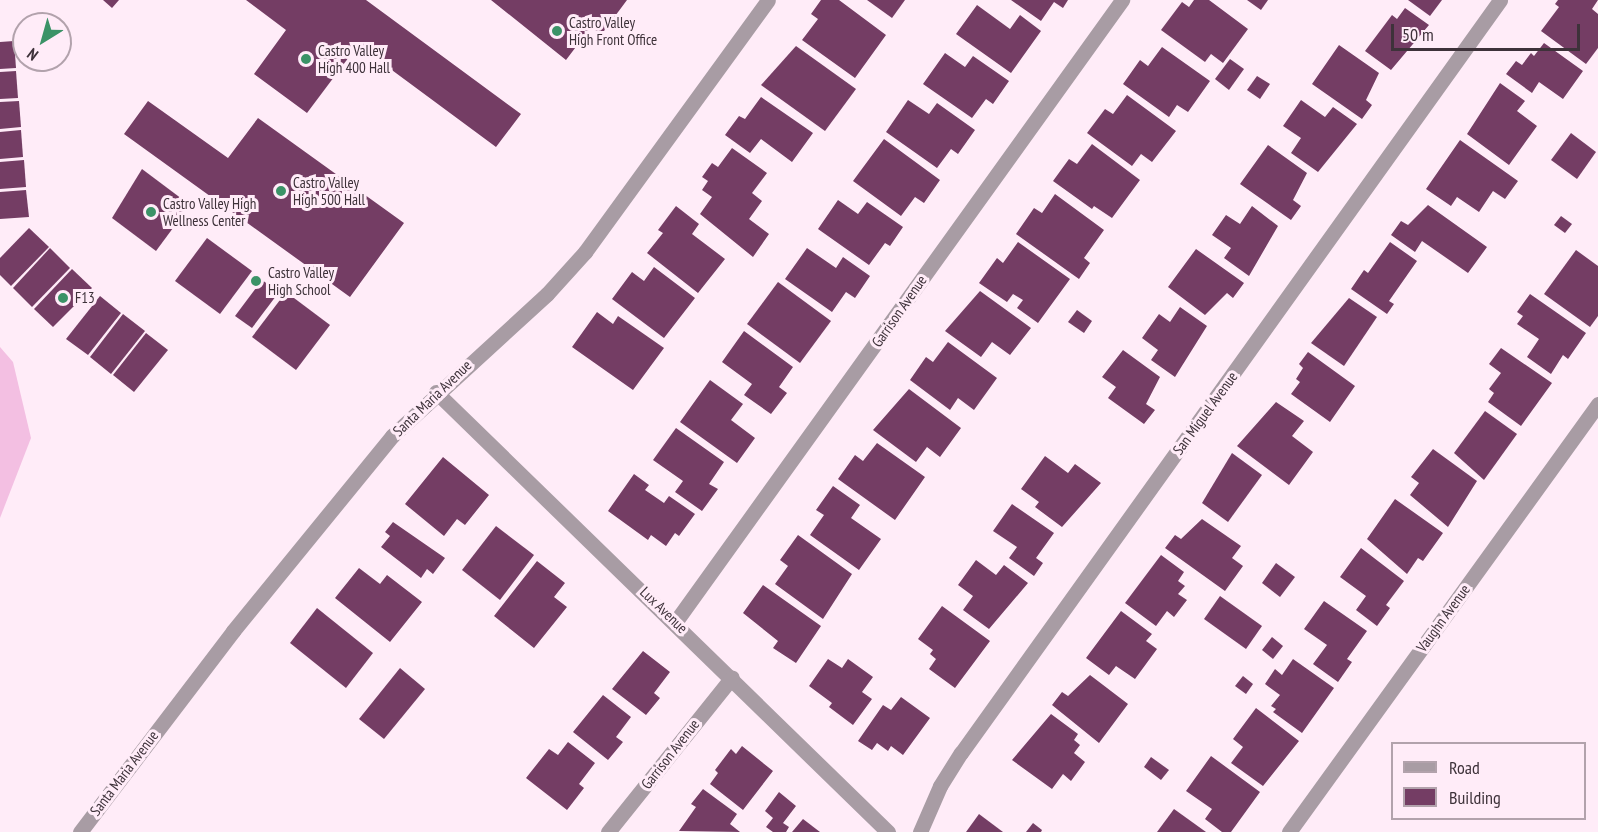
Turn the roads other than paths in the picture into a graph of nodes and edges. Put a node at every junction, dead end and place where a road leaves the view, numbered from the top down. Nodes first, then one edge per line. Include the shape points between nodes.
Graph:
1 (768, 0) edge
2 (1122, 0) edge
3 (1500, 0) edge
4 (436, 392) junction
5 (1598, 404) edge
6 (676, 621) junction
7 (732, 677) junction
8 (80, 832) edge
9 (608, 832) edge
10 (888, 832) edge
11 (920, 832) edge
12 (1288, 832) edge

1 - 4 street, Santa Maria Avenue via 585,252 546,294
2 - 6 street, Garrison Avenue
3 - 11 street, San Miguel Avenue via 961,753 940,786
4 - 6 street, Lux Avenue
4 - 8 street, Santa Maria Avenue via 392,436 233,631
5 - 12 street, Vaughn Avenue
6 - 7 street, Lux Avenue
7 - 9 street, Garrison Avenue
7 - 10 street, Lux Avenue

